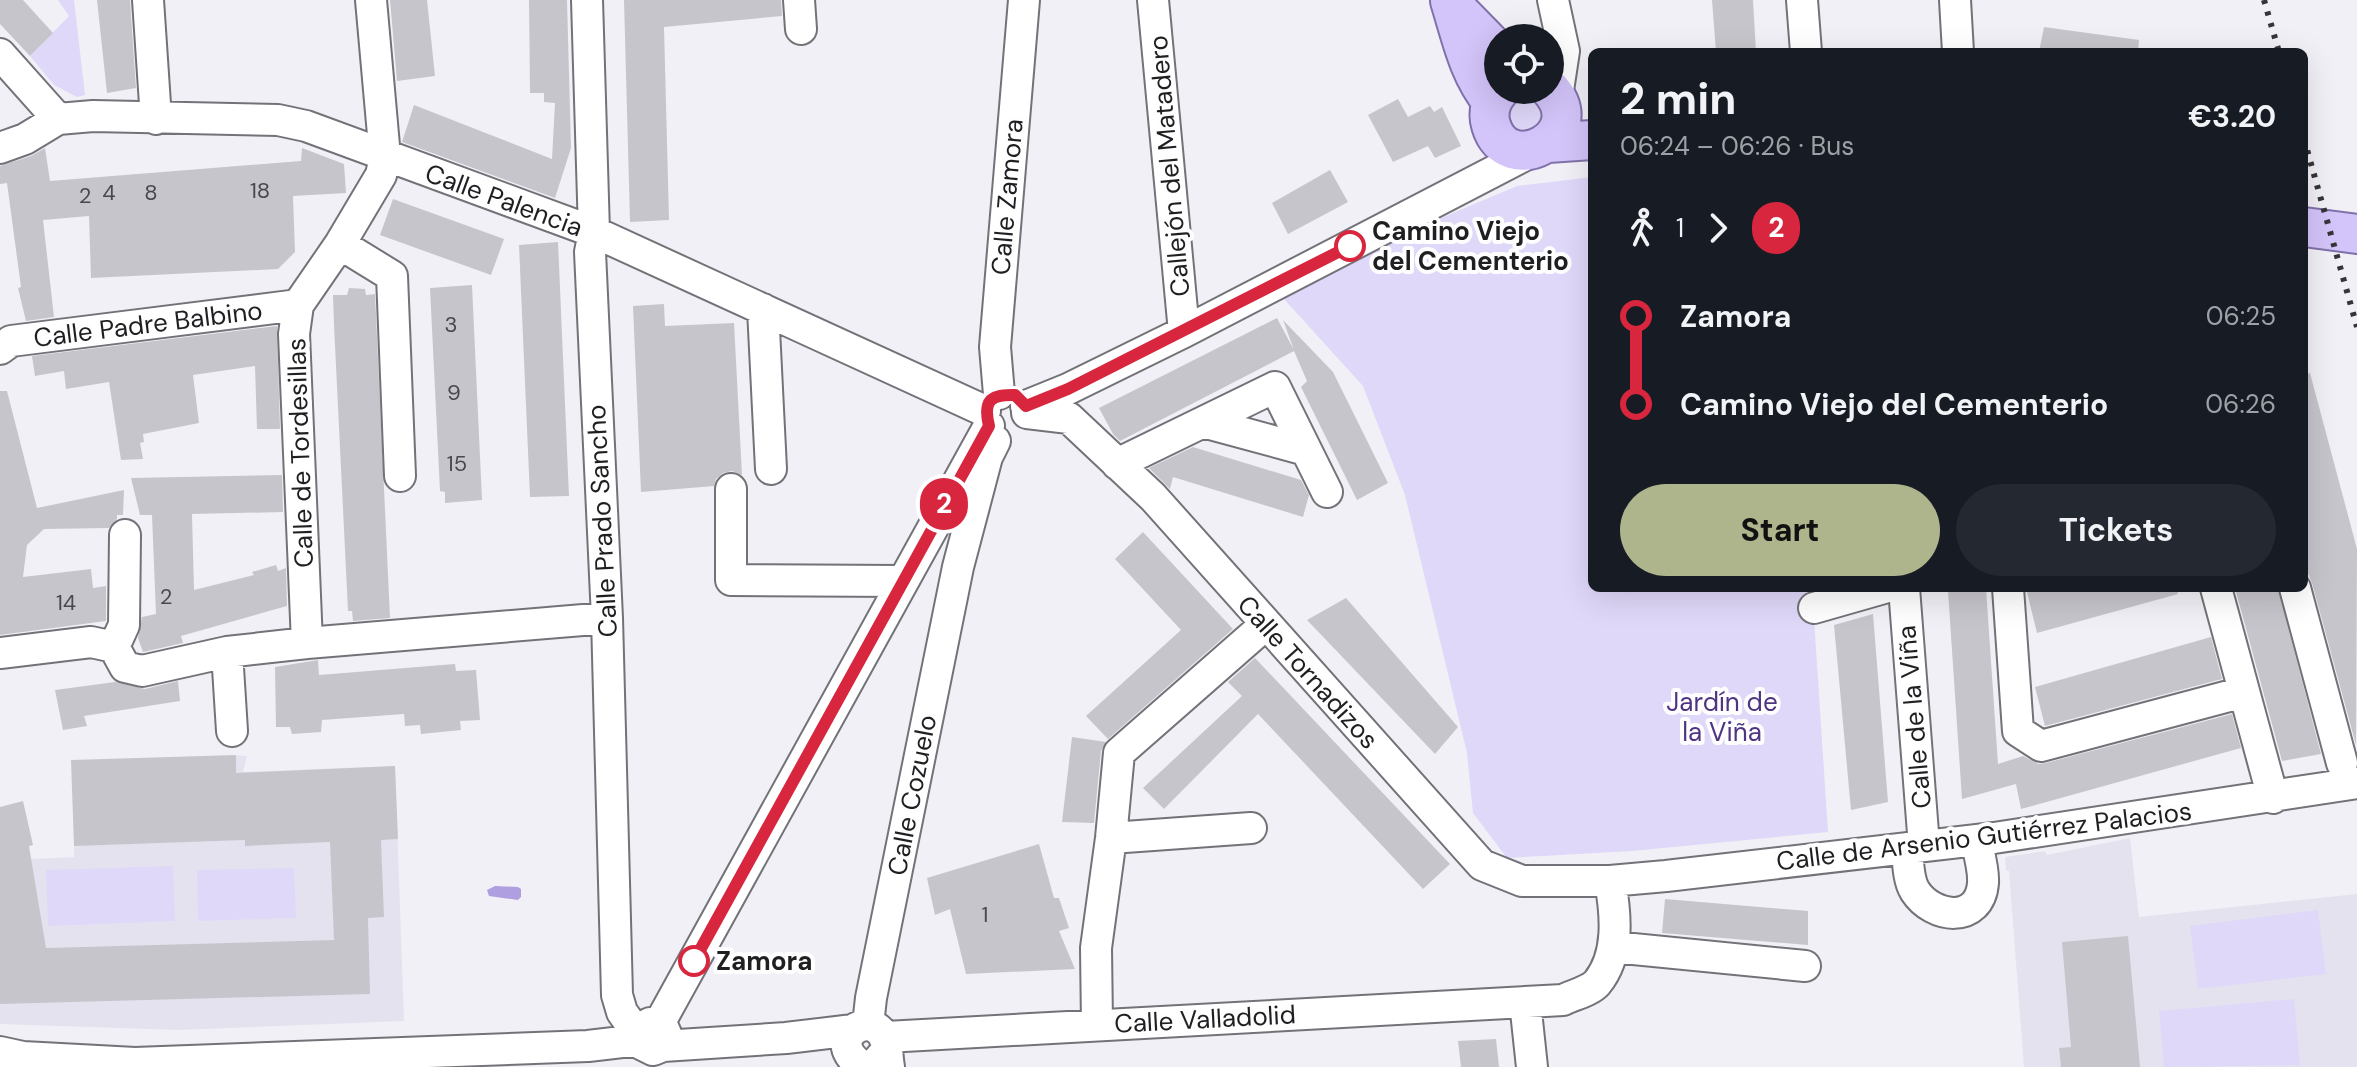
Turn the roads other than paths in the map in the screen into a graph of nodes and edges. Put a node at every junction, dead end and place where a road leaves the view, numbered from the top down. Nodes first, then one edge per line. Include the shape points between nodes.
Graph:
1 (148, 0) edge
2 (371, 0) edge
3 (587, 0) edge
4 (1024, 0) edge
5 (1153, 0) edge
6 (1802, 0) edge
7 (1955, 0) edge
8 (1449, 1) edge
9 (1484, 37) edge
10 (1806, 48) edge
11 (1958, 48) edge
12 (0, 54) edge
13 (1563, 104) edge
14 (1496, 109) edge
15 (58, 119) junction
16 (156, 119) junction
17 (1588, 140) edge
18 (1542, 146) junction
19 (0, 148) edge
20 (385, 157) junction
21 (1461, 189) junction
22 (2308, 228) edge
23 (594, 232) junction
24 (2357, 234) edge
25 (340, 244) junction
26 (298, 305) junction
27 (763, 309) junction
28 (1184, 332) junction
29 (0, 349) edge
30 (1004, 414) junction
31 (1203, 422) junction
32 (1306, 450) junction
33 (1117, 464) junction
34 (771, 469) dead end
35 (400, 476) dead end
36 (731, 489) dead end
37 (1327, 492) dead end
38 (125, 535) dead end
39 (920, 548) junction
40 (958, 567) junction
41 (902, 581) junction
42 (1870, 592) edge
43 (1904, 592) edge
44 (2008, 592) edge
45 (2217, 592) edge
46 (2296, 592) edge
47 (1814, 608) dead end
48 (607, 618) junction
49 (1265, 625) junction
50 (307, 643) junction
51 (114, 647) junction
52 (227, 652) junction
53 (0, 653) edge
54 (2244, 692) junction
55 (232, 731) dead end
56 (2350, 773) edge
57 (2273, 798) junction
58 (1251, 828) dead end
59 (1111, 838) junction
60 (1976, 840) junction
61 (1916, 847) junction
62 (1610, 881) junction
63 (1613, 947) junction
64 (1805, 966) dead end
65 (1525, 1002) junction
66 (1097, 1024) junction
67 (651, 1043) edge
68 (867, 1052) edge
69 (475, 1058) edge
70 (16, 1059) edge
71 (246, 1063) edge
72 (135, 1065) edge
73 (1532, 1067) edge

1 - 16 street
2 - 20 street, Calle de Tordesillas
3 - 23 street, Calle Prado Sancho
4 - 30 street, Calle Zamora via 995,347
5 - 28 street, Callejón del Matadero
6 - 10 street
7 - 11 street
8 - 9 main road
8 - 14 main road via 1472,71
12 - 15 street
13 - 18 main road via 1560,125
14 - 18 main road via 1513,149
14 - 21 street
15 - 16 street, Calle Palencia
15 - 19 street, Calle Palencia
16 - 20 street, Calle Palencia via 278,120
17 - 18 main road
18 - 21 street
20 - 23 street, Calle Palencia
20 - 25 street, Calle de Tordesillas via 381,175
21 - 28 street
22 - 24 main road
23 - 27 street, Calle Palencia
23 - 48 street, Calle Prado Sancho via 590,252
25 - 26 street, Calle de Tordesillas
25 - 35 street via 392,276
26 - 29 street, Calle Padre Balbino via 11,341
26 - 50 street, Calle de Tordesillas via 294,334
27 - 30 street, Calle Palencia
27 - 34 street
28 - 30 street
30 - 33 street, Calle Tornadizos via 1069,418
30 - 39 street
30 - 40 street, Calle Cozuelo
31 - 32 street
31 - 32 street via 1275,387
31 - 33 street
32 - 37 street
33 - 49 street, Calle Tornadizos via 1153,497
36 - 41 street via 731,580
38 - 51 street via 124,625
39 - 40 street
39 - 41 street
40 - 68 street, Calle Cozuelo via 874,983
41 - 67 street
42 - 47 street
43 - 61 street, Calle de la Viña
44 - 54 street via 2018,731 2041,746
45 - 54 street
46 - 56 street
48 - 50 street
48 - 67 street, Calle Prado Sancho via 617,995 622,1012
49 - 59 street via 1119,753
49 - 62 street, Calle Tornadizos via 1482,865 1522,881
50 - 52 street
51 - 52 street via 125,667 142,671
51 - 53 street via 91,642
52 - 55 street
54 - 57 street
56 - 57 street, Calle de Arsenio Gutiérrez Palacios
57 - 60 street, Calle de Arsenio Gutiérrez Palacios
58 - 59 street
59 - 66 street via 1096,948
60 - 61 street, Calle de Arsenio Gutiérrez Palacios
60 - 61 street via 1984,882 1980,898 1966,910 1946,915 1928,908 1912,888
61 - 62 street, Calle de Arsenio Gutiérrez Palacios
62 - 63 street, Calle Valladolid
63 - 64 street
63 - 65 street, Calle Valladolid via 1595,986 1563,1000
65 - 66 street, Calle Valladolid
65 - 73 street
66 - 68 street, Calle Valladolid
67 - 68 street, Calle Valladolid via 786,1038
67 - 69 street, Calle Valladolid
69 - 71 street, Calle Valladolid
70 - 72 street, Calle Valladolid
71 - 72 street, Calle Valladolid

